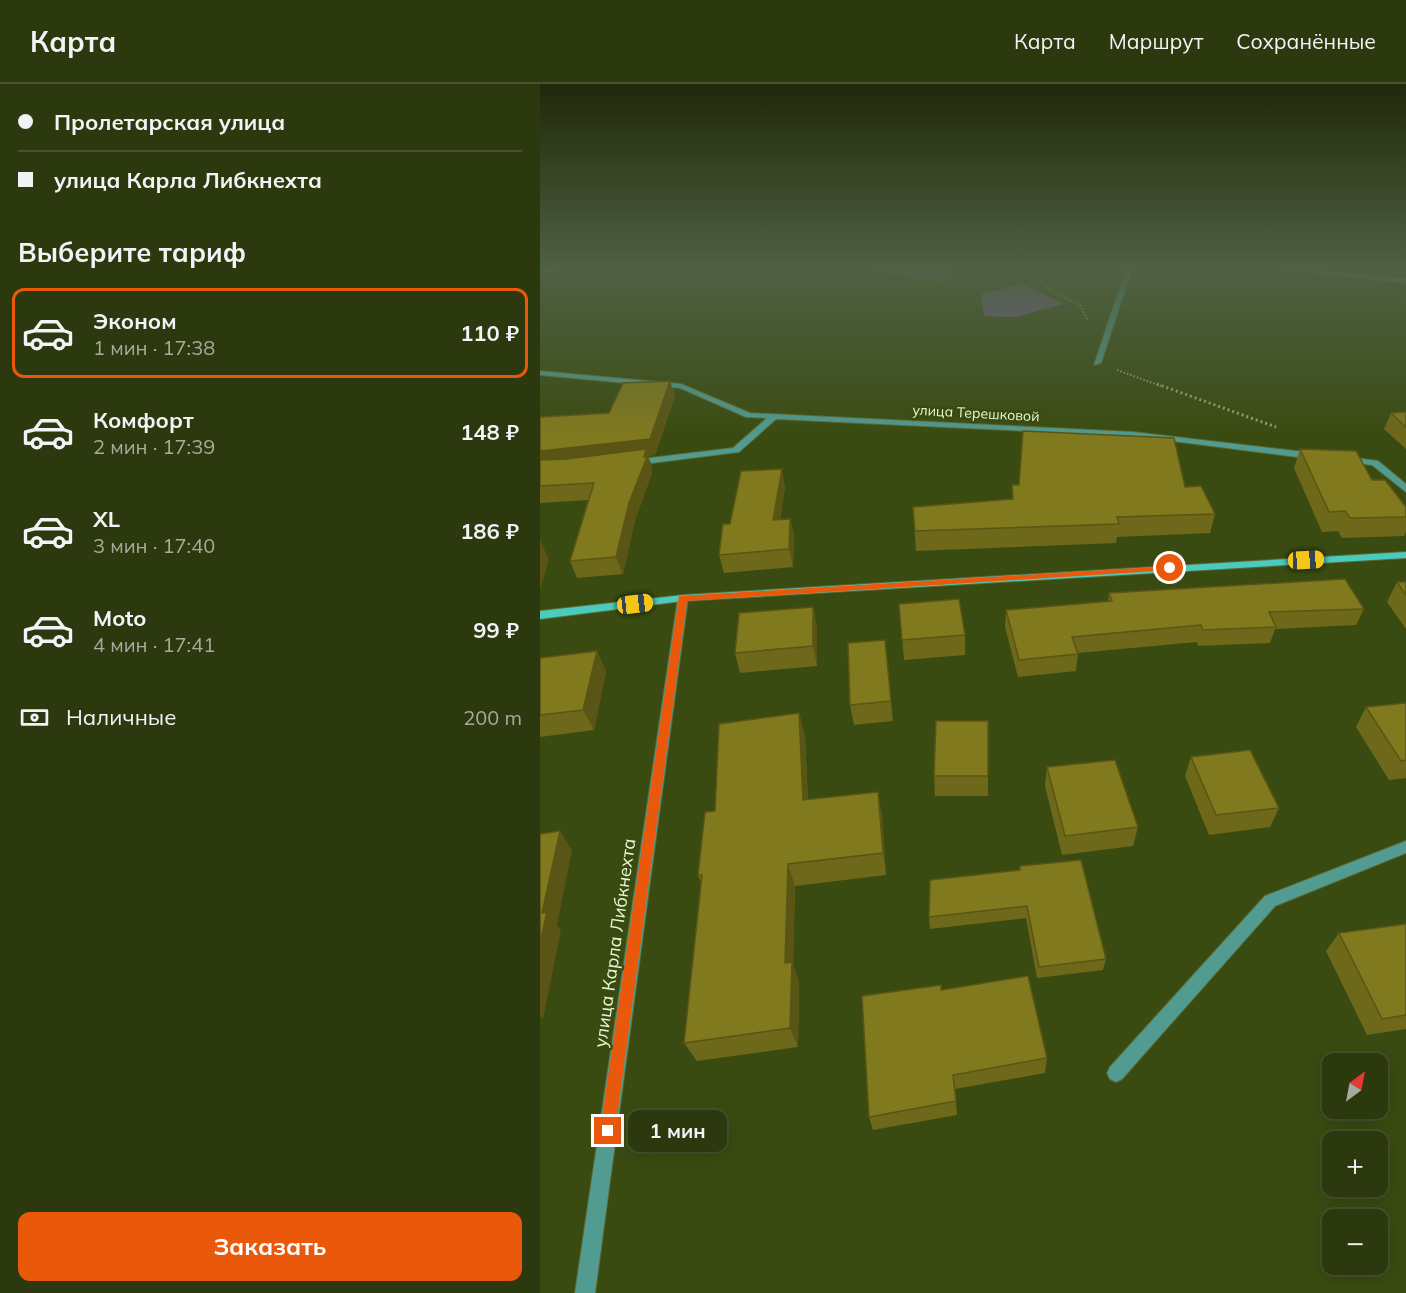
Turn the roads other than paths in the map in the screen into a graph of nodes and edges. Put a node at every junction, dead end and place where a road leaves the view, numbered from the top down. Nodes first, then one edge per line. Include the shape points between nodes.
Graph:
1 (1110, 325) edge
2 (1097, 363) road end
3 (540, 373) edge
4 (774, 416) junction
5 (1318, 456) edge
6 (1341, 459) edge
7 (631, 463) edge
8 (1406, 489) edge
9 (1406, 555) edge
10 (682, 598) junction
11 (540, 615) edge
12 (1406, 847) edge
13 (1116, 1073) dead end
14 (585, 1293) edge

1 - 2 street
3 - 4 street, улица Терешковой via 681,386 749,415
4 - 5 street, улица Терешковой via 1133,434
4 - 7 street via 736,450
6 - 8 street via 1376,463
9 - 10 main road
10 - 11 main road
10 - 14 street, улица Карла Либкнехта
12 - 13 street via 1270,901

